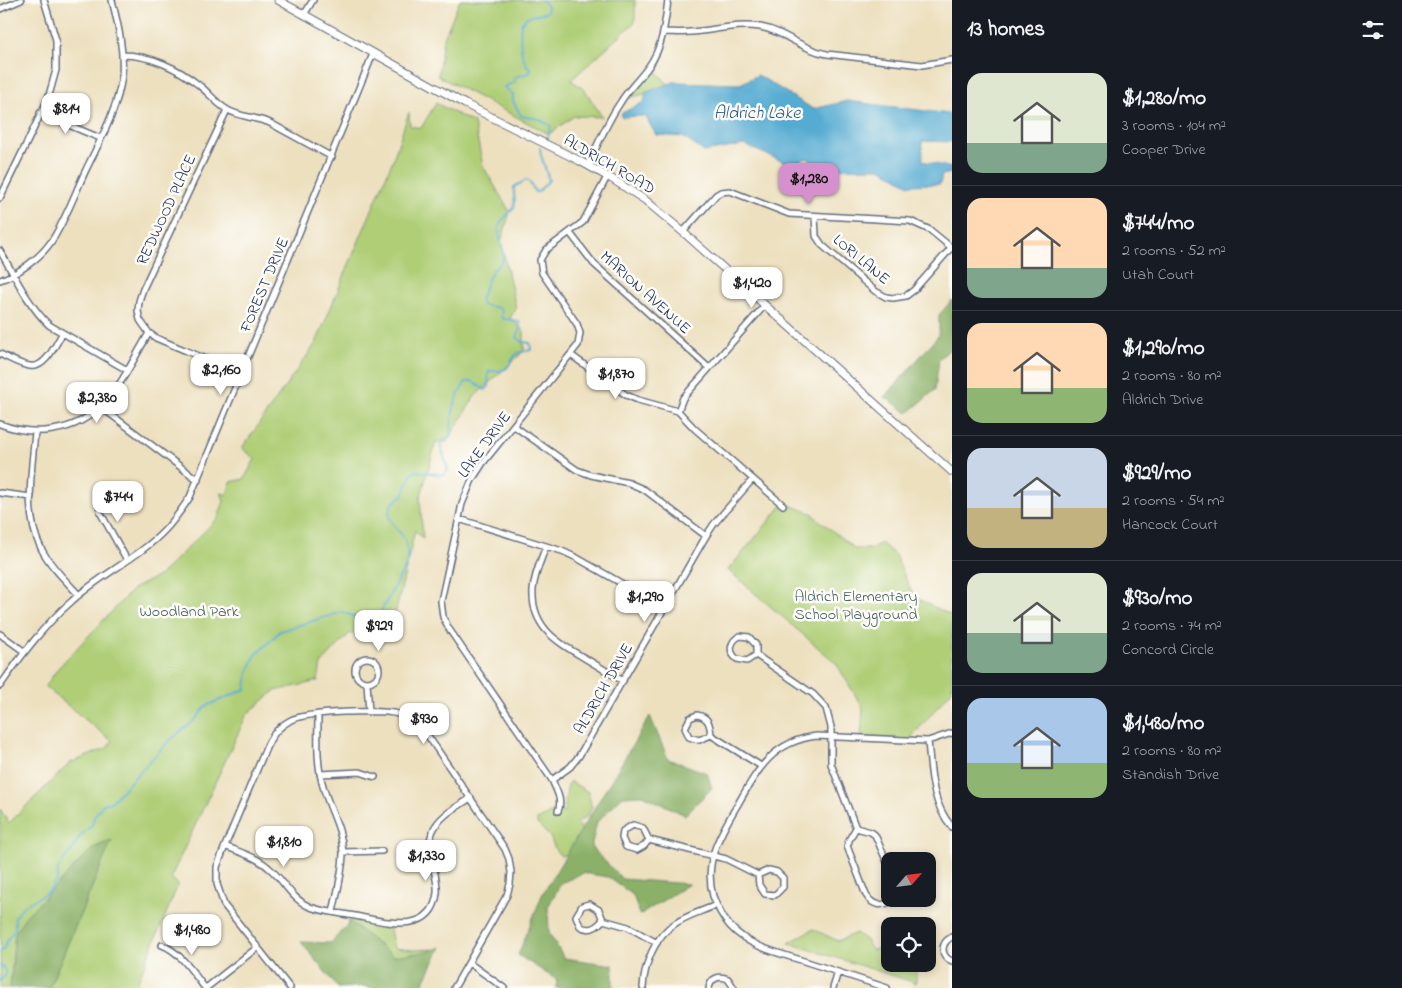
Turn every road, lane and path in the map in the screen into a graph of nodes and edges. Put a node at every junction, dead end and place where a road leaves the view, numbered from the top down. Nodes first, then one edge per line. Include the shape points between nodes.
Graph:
1 (21, 0) edge
2 (44, 0) edge
3 (112, 0) edge
4 (278, 0) edge
5 (313, 0) edge
6 (668, 0) edge
7 (0, 9) edge
8 (304, 15) junction
9 (664, 32) junction
10 (373, 54) junction
11 (122, 55) junction
12 (952, 60) edge
13 (228, 110) junction
14 (40, 113) junction
15 (100, 138) junction
16 (332, 157) junction
17 (588, 165) junction
18 (608, 176) junction
19 (0, 198) edge
20 (815, 216) junction
21 (683, 232) junction
22 (570, 233) junction
23 (951, 248) edge
24 (0, 250) edge
25 (13, 274) junction
26 (0, 280) edge
27 (765, 305) junction
28 (149, 333) junction
29 (62, 334) junction
30 (0, 354) edge
31 (571, 355) junction
32 (710, 368) junction
33 (127, 370) junction
34 (241, 374) junction
35 (101, 408) junction
36 (678, 411) junction
37 (0, 424) edge
38 (514, 426) junction
39 (35, 432) junction
40 (952, 472) edge
41 (198, 480) junction
42 (752, 480) junction
43 (99, 489) dead end
44 (0, 493) edge
45 (31, 497) junction
46 (783, 505) dead end
47 (459, 519) junction
48 (706, 536) junction
49 (546, 546) junction
50 (127, 560) junction
51 (79, 595) junction
52 (665, 608) junction
53 (0, 634) edge
54 (25, 652) junction
55 (756, 655) junction
56 (623, 680) junction
57 (367, 683) junction
58 (0, 686) edge
59 (369, 712) junction
60 (318, 714) junction
61 (952, 733) edge
62 (710, 735) junction
63 (832, 737) junction
64 (928, 741) junction
65 (761, 766) junction
66 (320, 774) junction
67 (375, 777) dead end
68 (552, 780) junction
69 (471, 798) junction
70 (558, 811) dead end
71 (856, 828) junction
72 (952, 828) edge
73 (649, 840) junction
74 (225, 846) junction
75 (382, 851) dead end
76 (342, 852) junction
77 (882, 852) edge
78 (712, 856) junction
79 (758, 875) junction
80 (716, 905) junction
81 (881, 905) edge
82 (333, 912) junction
83 (603, 920) junction
84 (952, 937) edge
85 (657, 943) junction
86 (162, 945) dead end
87 (258, 947) junction
88 (952, 961) edge
89 (469, 962) junction
90 (838, 972) junction
91 (206, 988) edge
92 (290, 988) edge
93 (454, 988) edge
94 (504, 988) edge
95 (643, 988) edge
96 (709, 988) edge
97 (734, 988) edge
98 (833, 988) edge
99 (887, 988) edge

1 - 7 street
2 - 14 street via 56,40 57,56 52,84
3 - 11 street
4 - 8 main road, ALDRICH ROAD
5 - 8 street
6 - 9 street
8 - 10 main road, ALDRICH ROAD
9 - 12 street via 750,26 775,31 806,48 827,54 909,64 930,65
9 - 17 street via 654,59 618,105
10 - 16 street, FOREST DRIVE
10 - 17 main road, ALDRICH ROAD via 464,104
11 - 13 street via 144,56 175,70 198,84
11 - 15 street via 118,95
13 - 16 street via 270,123
13 - 28 street, REDWOOD PLACE via 138,301 140,320
14 - 15 street
14 - 19 street
15 - 25 street via 51,242
16 - 34 street, FOREST DRIVE
17 - 18 main road, ALDRICH ROAD
18 - 21 main road, ALDRICH ROAD via 645,200
18 - 22 street, LAKE DRIVE via 587,217
20 - 21 street via 784,213 726,191 716,195
20 - 23 street via 910,221 930,230
20 - 23 street, LORI LANE via 816,236 822,244 886,297 900,298 912,292
21 - 27 main road, ALDRICH ROAD
22 - 31 street, LAKE DRIVE via 544,252 539,265 580,330 580,340
22 - 32 street, MARION AVENUE via 594,264
24 - 25 street
25 - 26 street
25 - 29 street via 40,317
27 - 32 street
27 - 40 main road, ALDRICH ROAD
28 - 33 street
28 - 34 street
29 - 30 street via 45,360 35,366
29 - 33 street
31 - 36 street via 626,395
31 - 38 street, LAKE DRIVE
32 - 36 street via 683,398
33 - 35 street
34 - 41 street, FOREST DRIVE
35 - 39 street via 65,428
35 - 41 street
36 - 42 street
37 - 39 street via 15,430
38 - 47 street, LAKE DRIVE via 472,480
38 - 48 street via 577,470 645,490
39 - 45 street
41 - 50 street, FOREST DRIVE via 182,509 164,531
42 - 46 street
42 - 48 street, ALDRICH DRIVE
43 - 50 street via 100,512
44 - 45 street
45 - 51 street via 34,532 42,550
47 - 49 street
47 - 68 street, LAKE DRIVE via 442,596 443,617
48 - 52 street, ALDRICH DRIVE
49 - 52 street via 577,558
49 - 56 street via 533,589 534,603 542,624 561,644
50 - 51 street, FOREST DRIVE
51 - 54 street, FOREST DRIVE
52 - 56 street, ALDRICH DRIVE
53 - 54 street
54 - 58 street, FOREST DRIVE
55 - 55 street via 747,661 737,659 731,649 733,641 742,636 751,638 756,645
55 - 63 street via 817,698 830,716
56 - 68 street, ALDRICH DRIVE via 579,756
57 - 57 street via 376,677 379,669 373,660 365,658 358,662 355,671 359,679
57 - 59 street
59 - 60 street
59 - 69 street via 400,714 421,726
60 - 66 street
60 - 74 street via 292,719 272,737
61 - 64 street
62 - 62 street via 699,740 691,738 686,730 688,721 697,715 704,717 709,723
62 - 65 street
63 - 64 street
63 - 65 street via 808,737 792,742 778,749
63 - 71 street via 830,758 833,772
64 - 72 street via 935,796
65 - 78 street via 719,836
66 - 67 street via 360,772
66 - 76 street via 340,833
68 - 70 street, LAKE DRIVE via 559,798
69 - 82 street via 442,818 432,832 430,846 437,891 432,907 422,917 400,924
69 - 89 street via 505,849 511,872 507,895
71 - 77 street via 875,835
71 - 81 street via 848,842 848,851 866,895 871,902
73 - 73 street via 634,850 624,845 622,835 626,828 637,825 645,830
73 - 78 street
74 - 82 street via 264,863 300,902
74 - 87 street via 217,870 219,892 228,910
75 - 76 street
76 - 82 street
78 - 79 street
78 - 80 street via 710,884
79 - 79 street via 758,885 765,894 775,895 781,890 784,882 780,873 769,870
80 - 85 street via 675,923
80 - 90 street via 731,927 751,942
83 - 83 street via 588,930 580,926 576,916 582,906 589,904 599,910
83 - 85 street via 628,927
84 - 88 street via 943,948 945,956
85 - 95 street via 646,969
86 - 91 street via 177,953
87 - 91 street
87 - 92 street
89 - 93 street
89 - 94 street
90 - 98 street
90 - 99 street
96 - 97 street via 712,980 720,977 728,979

